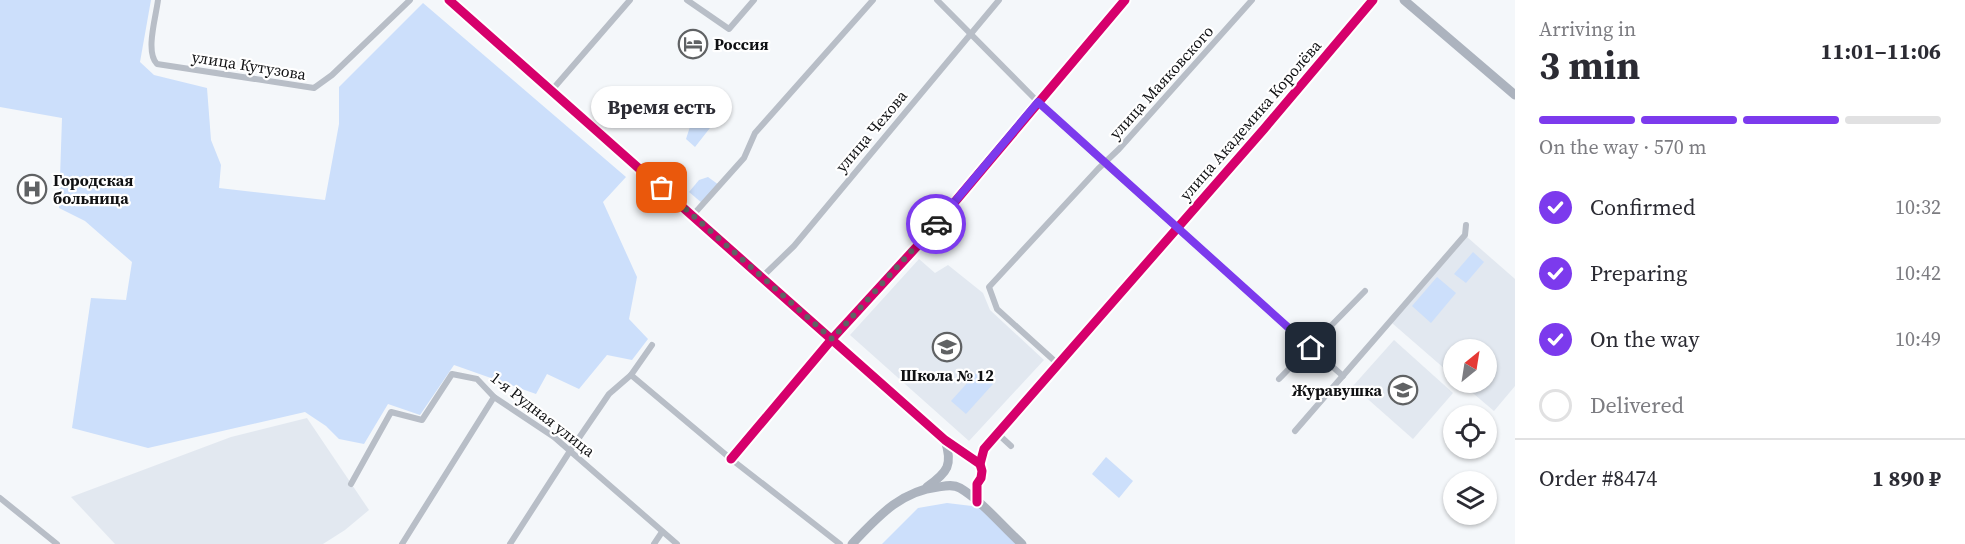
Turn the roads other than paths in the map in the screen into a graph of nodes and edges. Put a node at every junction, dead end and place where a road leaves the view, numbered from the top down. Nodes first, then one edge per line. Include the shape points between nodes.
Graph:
1 (158, 0) edge
2 (410, 0) edge
3 (449, 0) edge
4 (630, 0) edge
5 (687, 0) edge
6 (754, 0) edge
7 (873, 0) edge
8 (937, 0) edge
9 (999, 0) edge
10 (1125, 0) edge
11 (1252, 0) edge
12 (1373, 0) edge
13 (1404, 0) edge
14 (970, 33) junction
15 (552, 90) junction
16 (1515, 95) edge
17 (1038, 102) junction
18 (1104, 163) junction
19 (693, 215) junction
20 (1466, 225) dead end
21 (1177, 228) junction
22 (762, 277) junction
23 (1365, 291) dead end
24 (832, 339) junction
25 (652, 345) dead end
26 (1311, 348) junction
27 (1058, 364) junction
28 (632, 375) junction
29 (1343, 376) junction
30 (1278, 379) dead end
31 (494, 397) junction
32 (1295, 431) dead end
33 (998, 434) junction
34 (945, 440) junction
35 (1011, 446) dead end
36 (984, 449) junction
37 (570, 451) junction
38 (966, 455) junction
39 (731, 459) junction
40 (980, 464) junction
41 (949, 466) junction
42 (351, 484) dead end
43 (977, 484) junction
44 (956, 487) junction
45 (925, 488) junction
46 (0, 498) edge
47 (977, 502) junction
48 (662, 532) junction
49 (57, 544) edge
50 (402, 544) edge
51 (510, 544) edge
52 (654, 544) edge
53 (677, 544) edge
54 (840, 544) edge
55 (852, 544) edge
56 (1022, 544) edge

1 - 2 street, улица Кутузова via 151,48 157,64 314,88
3 - 15 street
4 - 15 street
5 - 6 street via 729,29
7 - 19 street via 755,134 744,159
8 - 14 street
9 - 14 street, улица Чехова
10 - 17 street
11 - 18 street, улица Маяковского
12 - 21 street, улица Академика Королёва
13 - 16 street
14 - 17 street
14 - 22 street, улица Чехова via 794,246
15 - 19 street
17 - 18 street
17 - 24 street via 921,242
18 - 21 street
18 - 27 street, улица Маяковского via 988,287 997,309
19 - 22 street
20 - 29 street via 1465,235
21 - 26 street
21 - 27 street, улица Академика Королёва
22 - 24 street
23 - 26 street
24 - 34 street
24 - 39 street
25 - 28 street
26 - 29 street
26 - 30 street
27 - 33 street, улица Академика Королёва
28 - 37 street via 609,394
28 - 39 street
29 - 32 street
31 - 37 street, 1-я Рудная улица
31 - 42 street, 1-я Рудная улица via 477,379 452,374 422,420 391,412
31 - 50 street
33 - 35 street
33 - 36 street, улица Академика Королёва
34 - 38 street
34 - 41 street
36 - 38 street
36 - 40 street
37 - 48 street, 1-я Рудная улица
37 - 51 street
38 - 40 street
38 - 41 street via 956,457
39 - 54 street
40 - 43 street via 982,471
41 - 44 street
41 - 45 street
43 - 44 street
43 - 47 street
44 - 45 street
44 - 47 street
45 - 55 street via 895,502
46 - 49 street
47 - 56 street
48 - 52 street
48 - 53 street, 1-я Рудная улица

